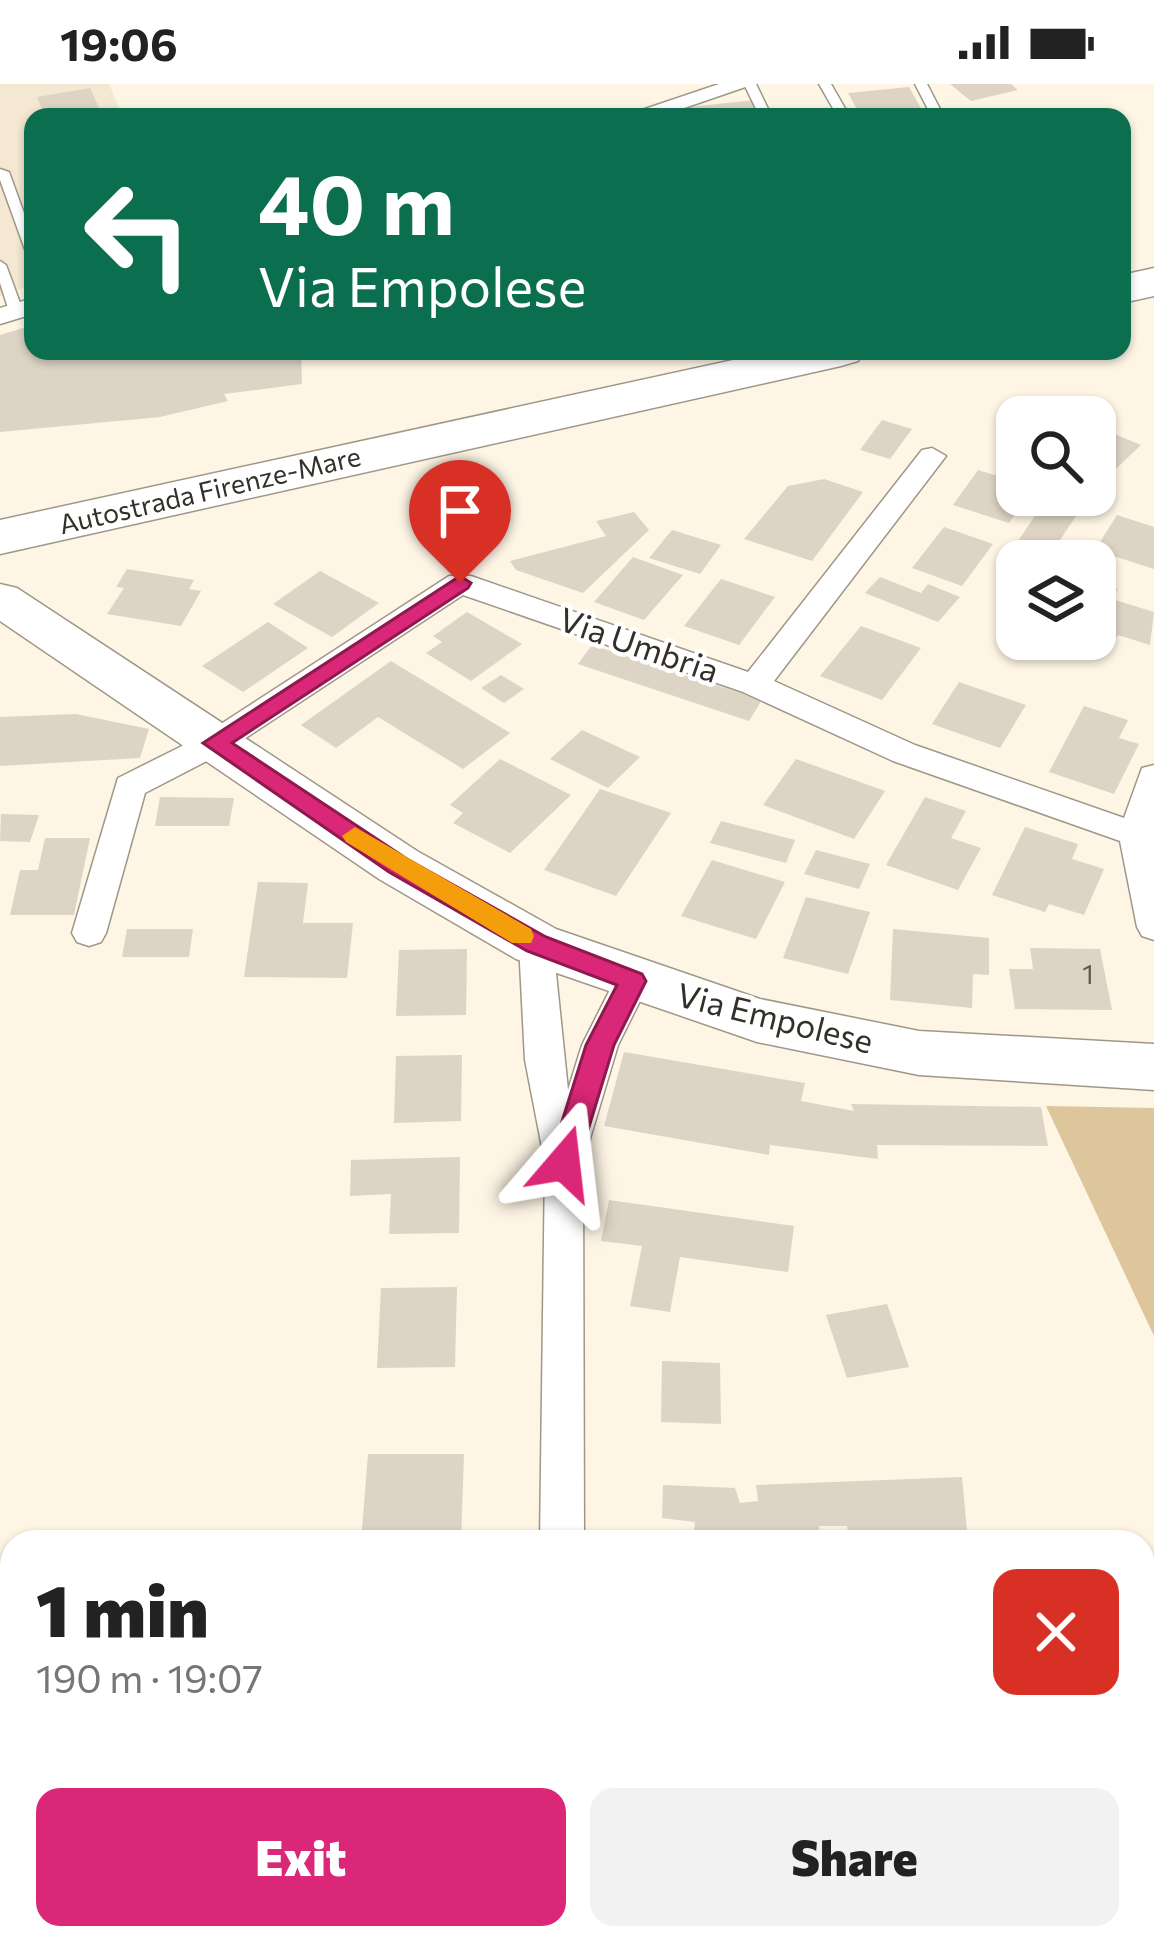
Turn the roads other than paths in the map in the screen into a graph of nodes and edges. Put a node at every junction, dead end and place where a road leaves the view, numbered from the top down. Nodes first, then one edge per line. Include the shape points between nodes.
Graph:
1 (746, 84) edge
2 (664, 108) edge
3 (3, 172) dead end
4 (24, 230) edge
5 (0, 265) edge
6 (16, 311) edge
7 (680, 360) edge
8 (799, 360) edge
9 (932, 456) dead end
10 (6, 525) edge
11 (0, 599) edge
12 (754, 685) junction
13 (215, 743) junction
14 (1154, 776) edge
15 (1144, 834) edge
16 (1154, 927) edge
17 (89, 933) dead end
18 (536, 944) junction
19 (632, 981) junction
20 (1154, 1066) edge
21 (564, 1163) junction
22 (562, 1530) edge

1 - 2 street
3 - 4 lane
5 - 6 lane
7 - 10 highway, Autostrada Firenze-Mare
8 - 10 highway, Autostrada Firenze-Mare
9 - 12 street, Via Umbria
11 - 13 main road, Via Empolese
12 - 13 street, Via Umbria via 460,583
12 - 15 street, Via Umbria via 904,754
13 - 17 street via 130,786
13 - 18 main road, Via Empolese via 398,865
14 - 15 street
15 - 16 street
18 - 19 main road, Via Empolese
18 - 21 street via 543,1060
19 - 20 main road, Via Empolese via 757,1020 919,1053
19 - 21 street via 600,1045
21 - 22 street

